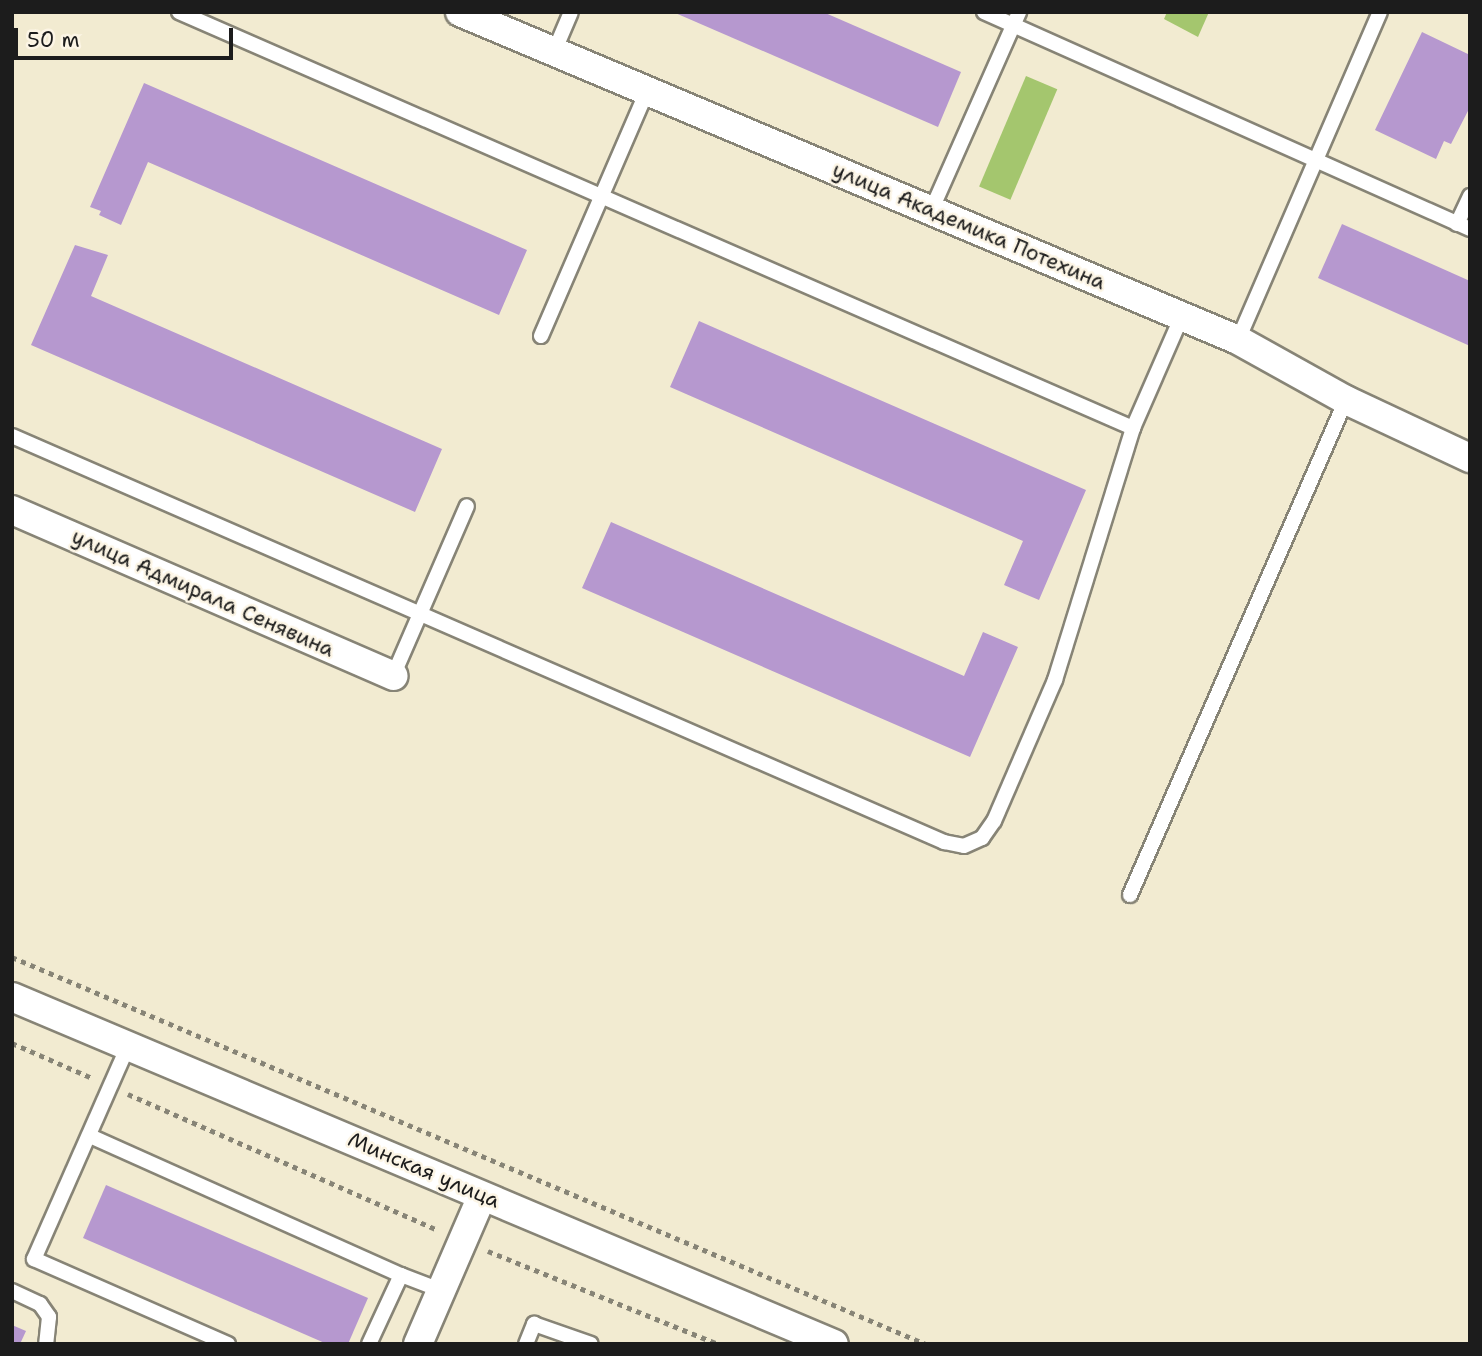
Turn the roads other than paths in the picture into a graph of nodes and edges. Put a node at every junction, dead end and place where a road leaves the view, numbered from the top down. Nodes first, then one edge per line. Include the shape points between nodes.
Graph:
1 (179, 12) edge
2 (460, 12) edge
3 (571, 12) edge
4 (984, 12) edge
5 (1380, 12) edge
6 (1018, 19) edge
7 (554, 52) junction
8 (647, 91) junction
9 (1316, 162) junction
10 (1470, 196) edge
11 (602, 197) junction
12 (931, 211) junction
13 (1463, 227) edge
14 (1182, 316) junction
15 (541, 336) dead end
16 (1238, 340) junction
17 (1346, 400) junction
18 (1133, 428) junction
19 (12, 436) edge
20 (1470, 458) edge
21 (467, 506) dead end
22 (12, 510) edge
23 (420, 613) junction
24 (393, 676) joint
25 (1130, 895) dead end
26 (12, 997) edge
27 (128, 1046) junction
28 (90, 1136) junction
29 (482, 1196) junction
30 (401, 1275) junction
31 (440, 1290) junction
32 (12, 1291) edge
33 (46, 1344) edge
34 (229, 1344) edge
35 (369, 1344) edge
36 (418, 1344) edge
37 (526, 1344) edge
38 (591, 1344) edge
39 (834, 1344) edge

1 - 11 lane
2 - 7 street, улица Академика Потехина
3 - 7 lane
4 - 6 lane
5 - 9 lane
6 - 9 lane
6 - 12 lane
7 - 8 street, улица Академика Потехина
8 - 11 lane
8 - 12 street, улица Академика Потехина
9 - 13 lane
9 - 16 lane
10 - 13 lane
11 - 15 lane
11 - 18 lane
12 - 14 street, улица Академика Потехина
14 - 16 street, улица Академика Потехина
14 - 18 lane
16 - 17 street, улица Академика Потехина
17 - 20 street, улица Академика Потехина
17 - 25 lane
18 - 23 lane via 1055,680 994,821 982,838 964,846 944,842
19 - 23 lane
21 - 23 lane
22 - 24 street, улица Адмирала Сенявина
23 - 24 lane
26 - 27 street, Минская улица
27 - 28 lane
27 - 29 street, Минская улица
28 - 30 lane
28 - 34 lane via 34,1259
29 - 31 street
29 - 39 street, Минская улица
30 - 31 lane
30 - 35 lane
31 - 36 street
32 - 33 lane via 40,1304 49,1317
37 - 38 lane via 534,1324

